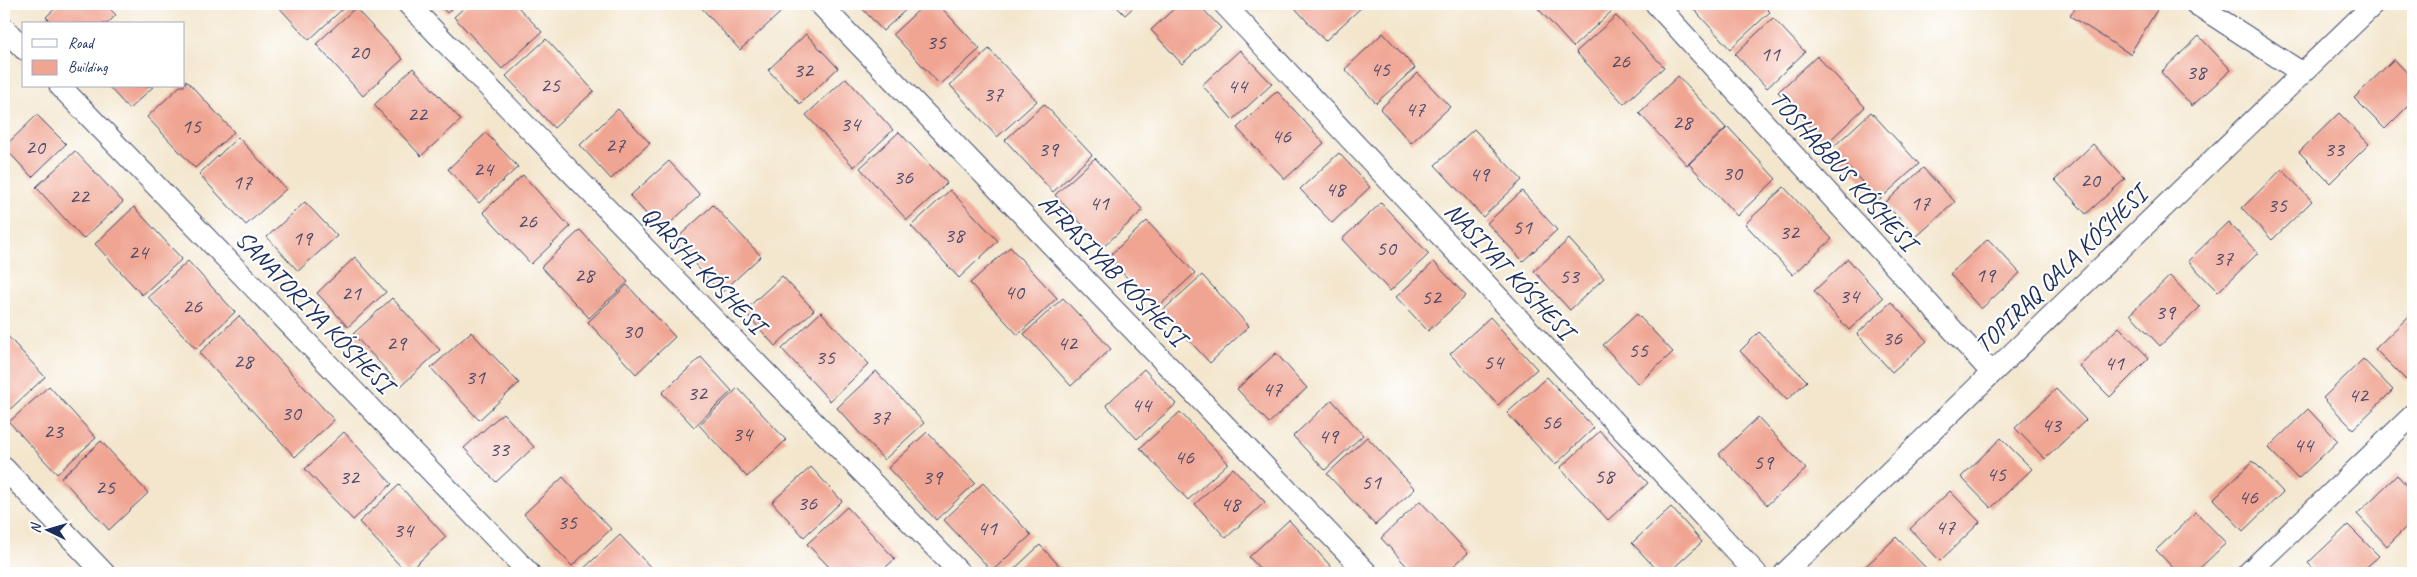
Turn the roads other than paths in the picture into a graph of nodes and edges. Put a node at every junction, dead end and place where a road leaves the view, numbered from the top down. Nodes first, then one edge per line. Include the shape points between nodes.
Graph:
1 (408, 4) edge
2 (820, 4) edge
3 (1224, 4) edge
4 (1656, 4) edge
5 (2196, 4) edge
6 (2374, 4) edge
7 (4, 28) edge
8 (22, 46) edge
9 (2302, 73) junction
10 (62, 88) edge
11 (1992, 373) junction
12 (2413, 415) edge
13 (4, 468) edge
14 (104, 573) edge
15 (530, 573) edge
16 (960, 573) edge
17 (1367, 573) edge
18 (1756, 573) edge
19 (1785, 573) edge
20 (2248, 573) edge

1 - 16 street
2 - 17 street, AFRASIYAB KÓSHESI
3 - 18 street, NASIYAT KÓSHESI
4 - 11 street, TOSHABBUS KÓSHESI
5 - 9 street
6 - 9 street
7 - 8 street
9 - 11 street
10 - 15 street, SANATORIYA KÓSHESI
11 - 19 street
12 - 20 street
13 - 14 street

